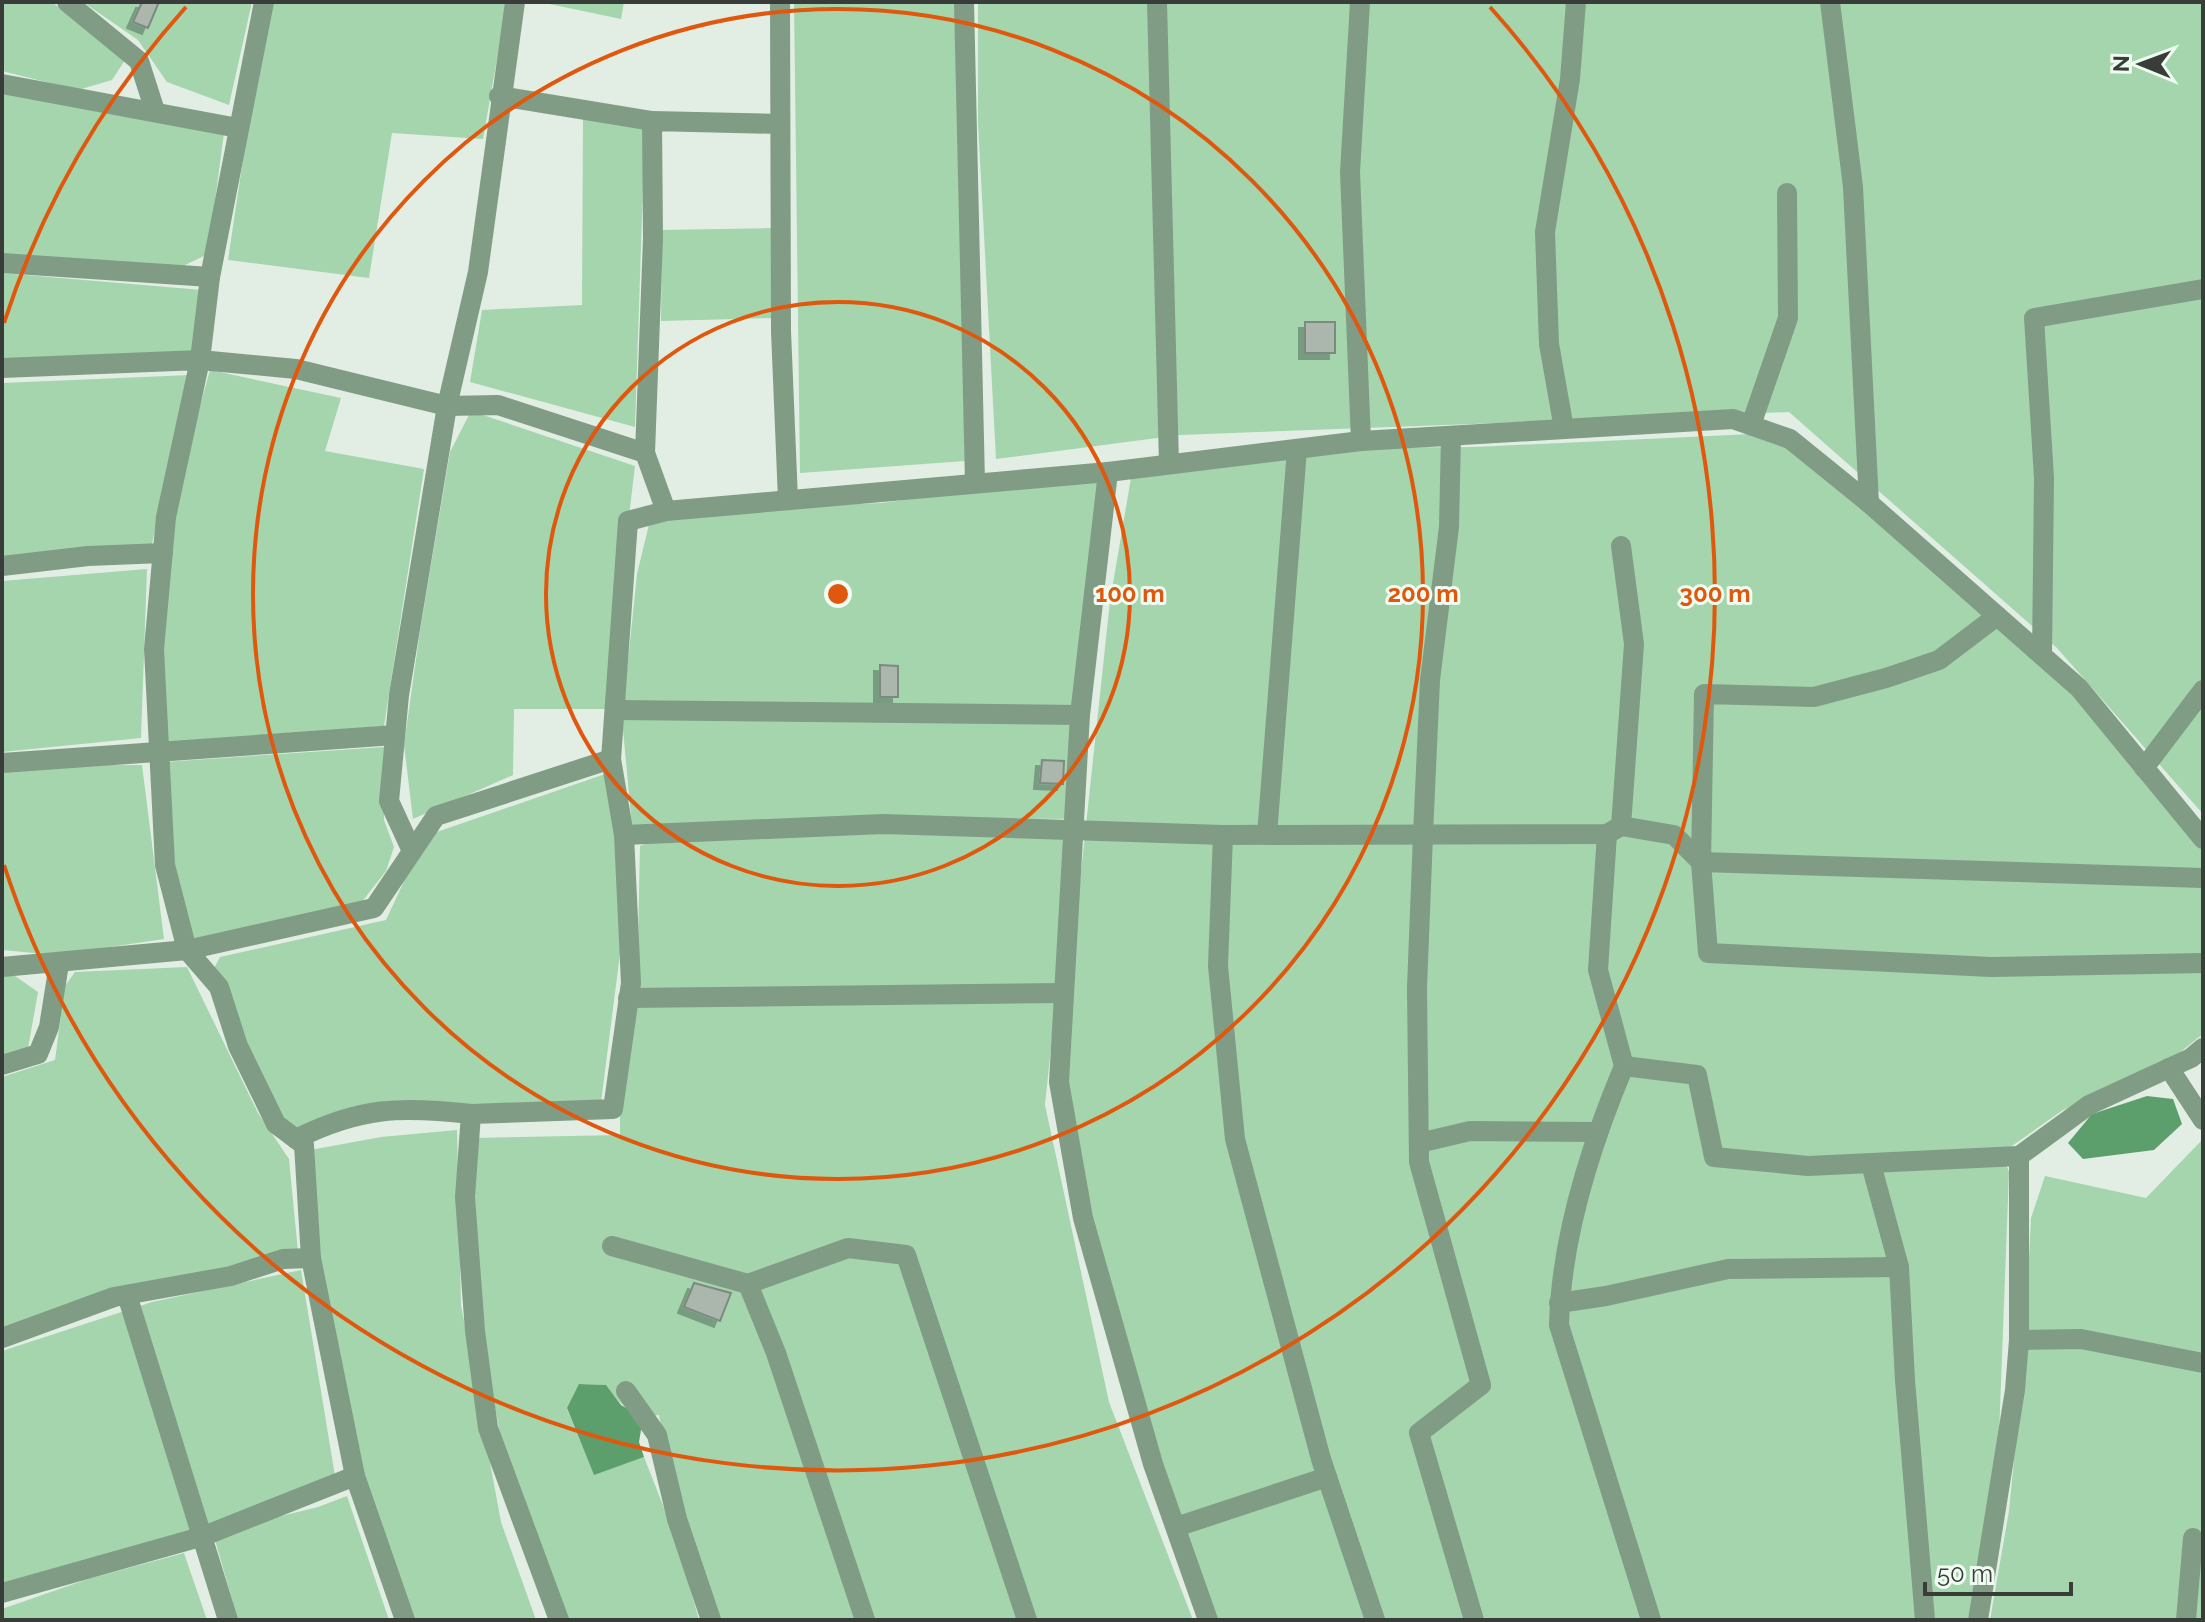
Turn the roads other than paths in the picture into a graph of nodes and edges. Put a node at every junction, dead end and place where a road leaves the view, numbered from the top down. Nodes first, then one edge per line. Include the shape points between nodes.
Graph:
1 (67, 2) edge
2 (264, 2) edge
3 (515, 2) edge
4 (780, 2) edge
5 (964, 2) edge
6 (1157, 2) edge
7 (1360, 2) edge
8 (1576, 2) edge
9 (1830, 2) edge
10 (2, 84) edge
11 (499, 96) junction
12 (155, 111) junction
13 (652, 121) junction
14 (780, 124) junction
15 (238, 128) junction
16 (1787, 193) dead end
17 (2, 263) edge
18 (210, 277) junction
19 (2203, 289) edge
20 (200, 360) junction
21 (2, 368) edge
22 (447, 406) junction
23 (1751, 425) junction
24 (1564, 429) junction
25 (1451, 436) junction
26 (1361, 441) junction
27 (1297, 449) junction
28 (645, 453) junction
29 (1169, 464) junction
30 (1108, 472) junction
31 (975, 483) junction
32 (788, 500) junction
33 (1869, 503) junction
34 (666, 511) junction
35 (1621, 546) dead end
36 (163, 553) junction
37 (2, 566) edge
38 (1997, 616) junction
39 (2042, 655) junction
40 (2203, 690) edge
41 (615, 710) junction
42 (1080, 715) junction
43 (395, 735) junction
44 (158, 751) junction
45 (611, 759) junction
46 (2, 763) edge
47 (2144, 768) junction
48 (1073, 830) junction
49 (1614, 830) junction
50 (624, 835) junction
51 (1223, 835) junction
52 (1267, 835) junction
53 (1423, 835) junction
54 (2203, 839) edge
55 (412, 851) junction
56 (1701, 862) junction
57 (2203, 878) edge
58 (187, 950) junction
59 (2203, 963) edge
60 (59, 964) junction
61 (2, 967) edge
62 (1064, 993) junction
63 (628, 998) junction
64 (2203, 1048) edge
65 (2, 1065) edge
66 (1624, 1066) junction
67 (2169, 1068) junction
68 (471, 1114) junction
69 (2203, 1120) edge
70 (1597, 1132) junction
71 (296, 1139) junction
72 (1419, 1143) junction
73 (2019, 1156) junction
74 (1871, 1164) junction
75 (612, 1246) dead end
76 (311, 1258) junction
77 (1899, 1267) junction
78 (748, 1284) junction
79 (127, 1295) junction
80 (1559, 1303) junction
81 (2, 1338) edge
82 (2019, 1340) junction
83 (2203, 1363) edge
84 (626, 1391) dead end
85 (355, 1476) junction
86 (1327, 1477) junction
87 (1176, 1527) junction
88 (204, 1536) junction
89 (2193, 1538) dead end
90 (2, 1593) edge
91 (228, 1620) edge
92 (405, 1620) edge
93 (559, 1620) edge
94 (711, 1620) edge
95 (865, 1620) edge
96 (1027, 1620) edge
97 (1208, 1620) edge
98 (1375, 1620) edge
99 (1474, 1620) edge
100 (1651, 1620) edge
101 (1925, 1620) edge
102 (1978, 1620) edge
103 (2186, 1620) edge

1 - 12 lane via 139,61
2 - 15 lane
3 - 11 lane
4 - 14 lane
5 - 31 lane
6 - 29 lane
7 - 26 lane via 1350,172
8 - 24 lane via 1570,79 1545,232 1549,344
9 - 33 lane via 1853,187
10 - 12 lane
11 - 13 lane
11 - 22 lane via 478,272
12 - 15 lane
13 - 14 lane
13 - 28 lane
14 - 32 lane
15 - 18 lane
16 - 23 lane via 1788,318
17 - 18 lane
18 - 20 lane
19 - 39 lane via 2034,318 2044,478
20 - 21 lane
20 - 22 lane via 296,369
20 - 36 lane
22 - 28 lane via 498,405
22 - 43 lane
23 - 24 lane via 1733,419
23 - 33 lane via 1790,439
24 - 25 lane
25 - 26 lane
25 - 53 lane via 1449,527 1430,680
26 - 27 lane
27 - 29 lane
27 - 52 lane
28 - 34 lane
29 - 30 lane
30 - 31 lane
30 - 42 lane
31 - 32 lane
32 - 34 lane
33 - 38 lane
34 - 41 lane via 628,521
35 - 49 lane via 1634,644
36 - 37 lane
36 - 44 lane via 154,649
38 - 39 lane
38 - 56 lane via 1939,660 1886,678 1814,697 1704,694
39 - 47 lane via 2079,688
40 - 47 lane
41 - 42 lane
41 - 45 lane
42 - 48 lane
43 - 44 lane
43 - 55 lane via 389,801
44 - 46 lane
44 - 58 lane via 165,865
45 - 50 lane
45 - 55 lane via 436,816
47 - 54 lane
48 - 50 lane via 883,824
48 - 51 lane
48 - 62 lane
49 - 53 lane
49 - 56 lane via 1674,835
49 - 66 lane via 1598,970
50 - 63 lane
51 - 52 lane
51 - 86 lane via 1218,966 1235,1139
52 - 53 lane
53 - 72 lane via 1417,988
55 - 58 lane via 374,908
56 - 57 lane
56 - 59 lane via 1708,953 1991,967
58 - 60 lane
58 - 71 lane via 219,987 238,1046 276,1124
60 - 61 lane
60 - 65 lane via 49,1027 38,1054
62 - 63 lane
62 - 87 lane via 1059,1082 1083,1218
63 - 68 lane via 613,1109
64 - 67 lane
66 - 70 lane
66 - 74 lane via 1697,1075 1714,1157 1808,1166
67 - 69 lane
67 - 73 lane via 2089,1105
68 - 71 lane via 414,1108 338,1118
68 - 93 lane via 465,1197 488,1428
70 - 72 lane via 1470,1131
70 - 80 lane via 1560,1280
71 - 76 lane via 304,1145
72 - 99 lane via 1419,1162 1481,1385 1419,1433
73 - 74 lane
73 - 82 lane
74 - 77 lane
75 - 78 lane
76 - 79 lane via 283,1259 231,1276
76 - 85 lane
77 - 80 lane via 1728,1269
77 - 101 lane
78 - 95 lane
78 - 96 lane via 848,1248 906,1255
79 - 81 lane
79 - 88 lane
80 - 100 lane via 1559,1325
82 - 83 lane via 2081,1339
82 - 102 lane
84 - 94 lane via 657,1435 677,1519
85 - 88 lane
85 - 92 lane
86 - 87 lane
86 - 98 lane
87 - 97 lane
88 - 90 lane
88 - 91 lane
89 - 103 lane

